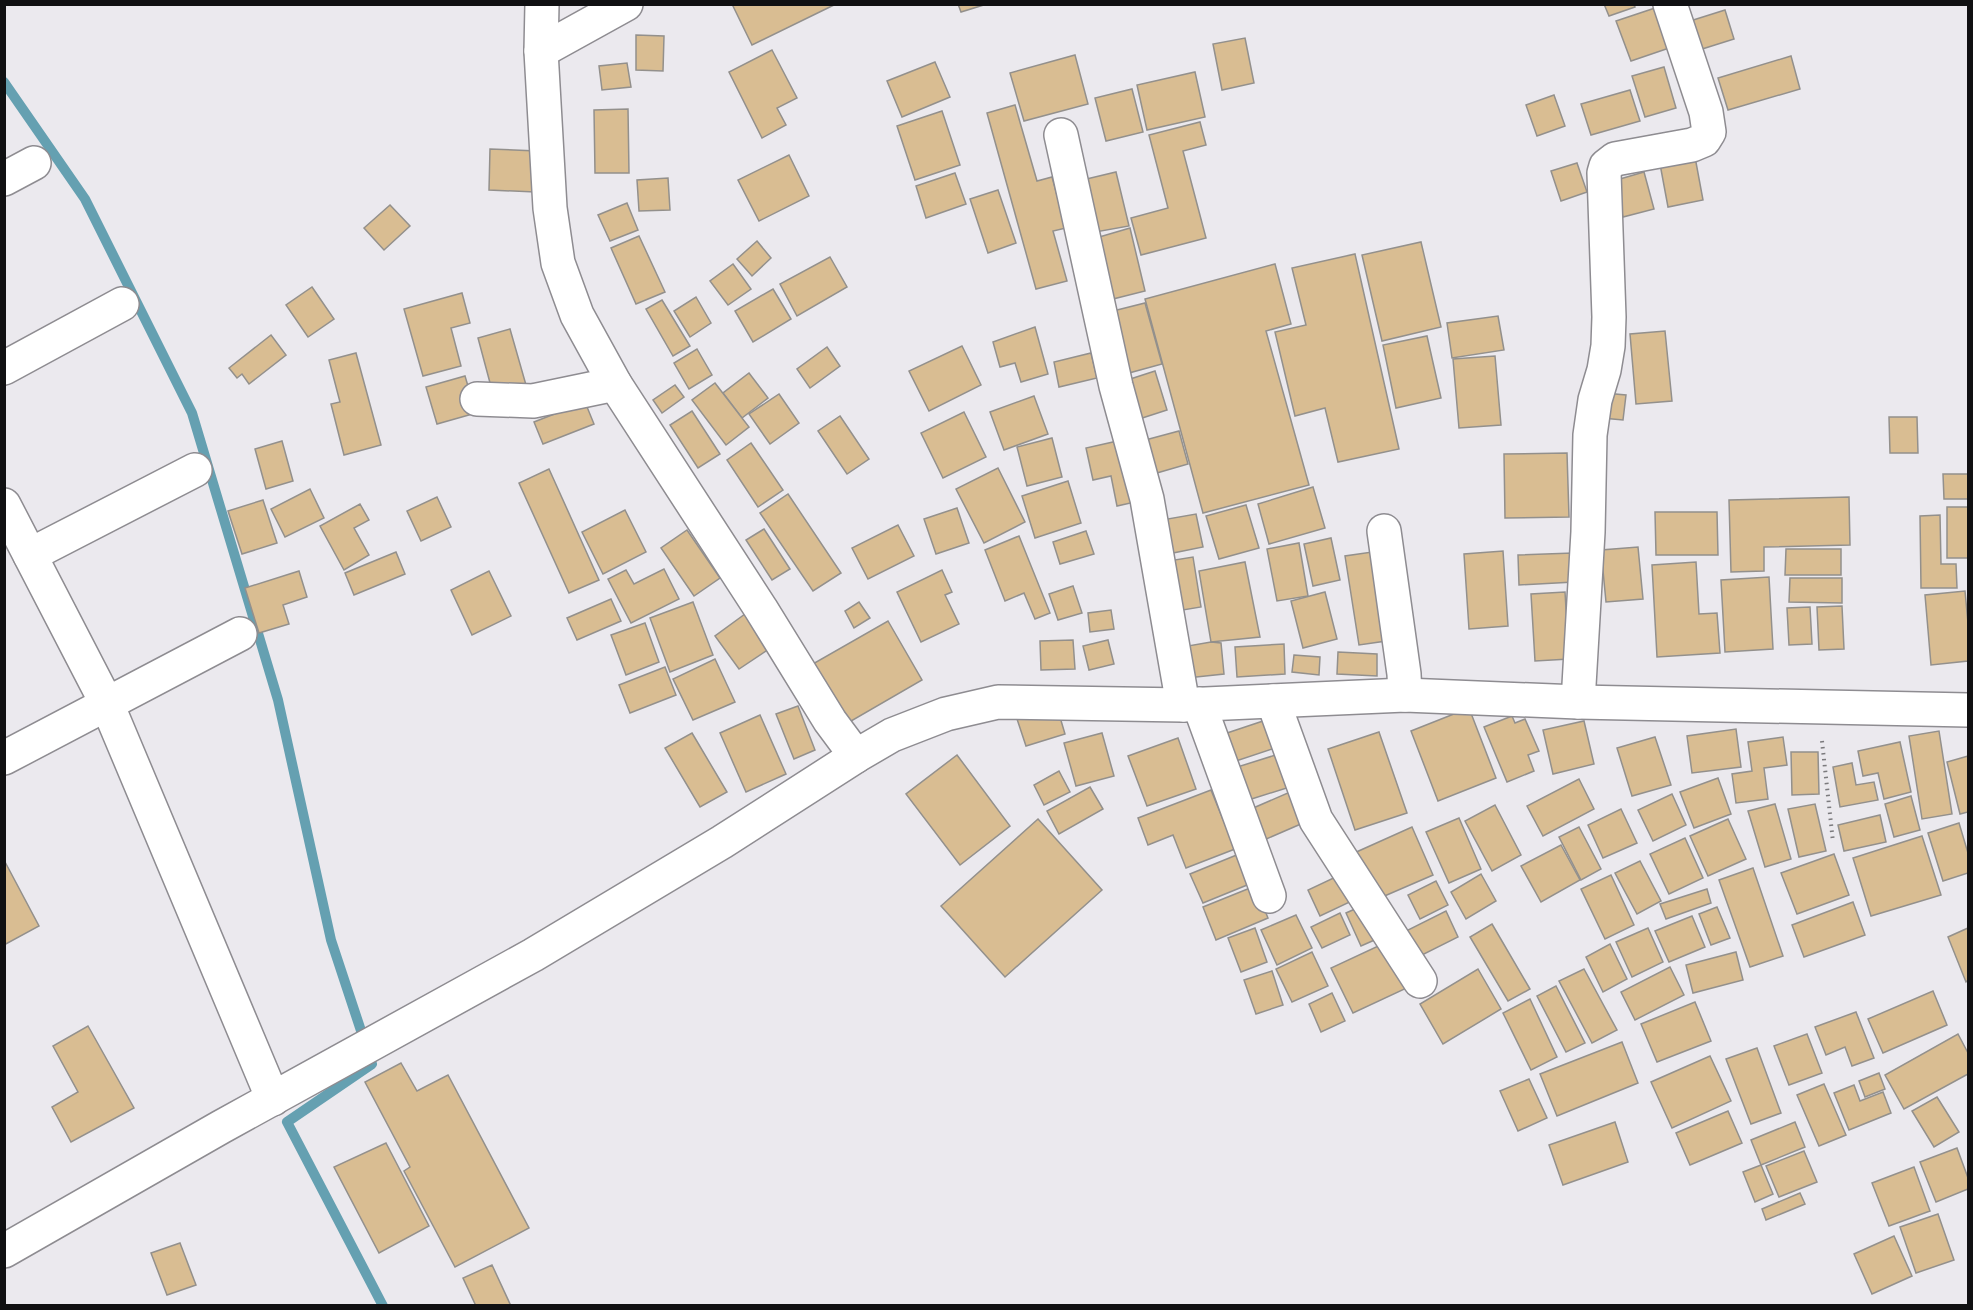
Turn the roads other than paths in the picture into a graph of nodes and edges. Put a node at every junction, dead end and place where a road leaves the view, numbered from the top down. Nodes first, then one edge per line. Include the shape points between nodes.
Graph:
1 (542, 4) edge
2 (626, 4) edge
3 (1670, 4) edge
4 (541, 51) junction
5 (1061, 135) dead end
6 (34, 163) dead end
7 (4, 179) edge
8 (122, 304) dead end
9 (4, 368) edge
10 (615, 384) junction
11 (477, 399) dead end
12 (195, 470) dead end
13 (4, 505) edge
14 (1384, 531) dead end
15 (30, 555) junction
16 (240, 634) dead end
17 (1405, 695) junction
18 (1273, 701) junction
19 (1578, 702) junction
20 (108, 704) junction
21 (1191, 705) junction
22 (1968, 710) edge
23 (856, 756) junction
24 (4, 758) edge
25 (1269, 896) dead end
26 (1420, 981) dead end
27 (273, 1099) junction
28 (4, 1251) edge

1 - 4 street
2 - 4 street
3 - 19 street via 1709,132 1704,140 1692,145 1615,159 1604,173 1608,345 1590,435
4 - 10 street via 550,208 558,263 577,315
5 - 21 street
6 - 7 street
8 - 9 street
10 - 11 street via 533,401
10 - 23 street
12 - 15 street
13 - 15 street
14 - 17 street
15 - 20 street
16 - 20 street
17 - 18 street
17 - 19 street
18 - 21 street
18 - 26 street via 1316,820
19 - 22 street
20 - 24 street
20 - 27 street
21 - 23 street via 998,702 946,714 892,735
21 - 25 street
23 - 27 street via 533,955
27 - 28 street

